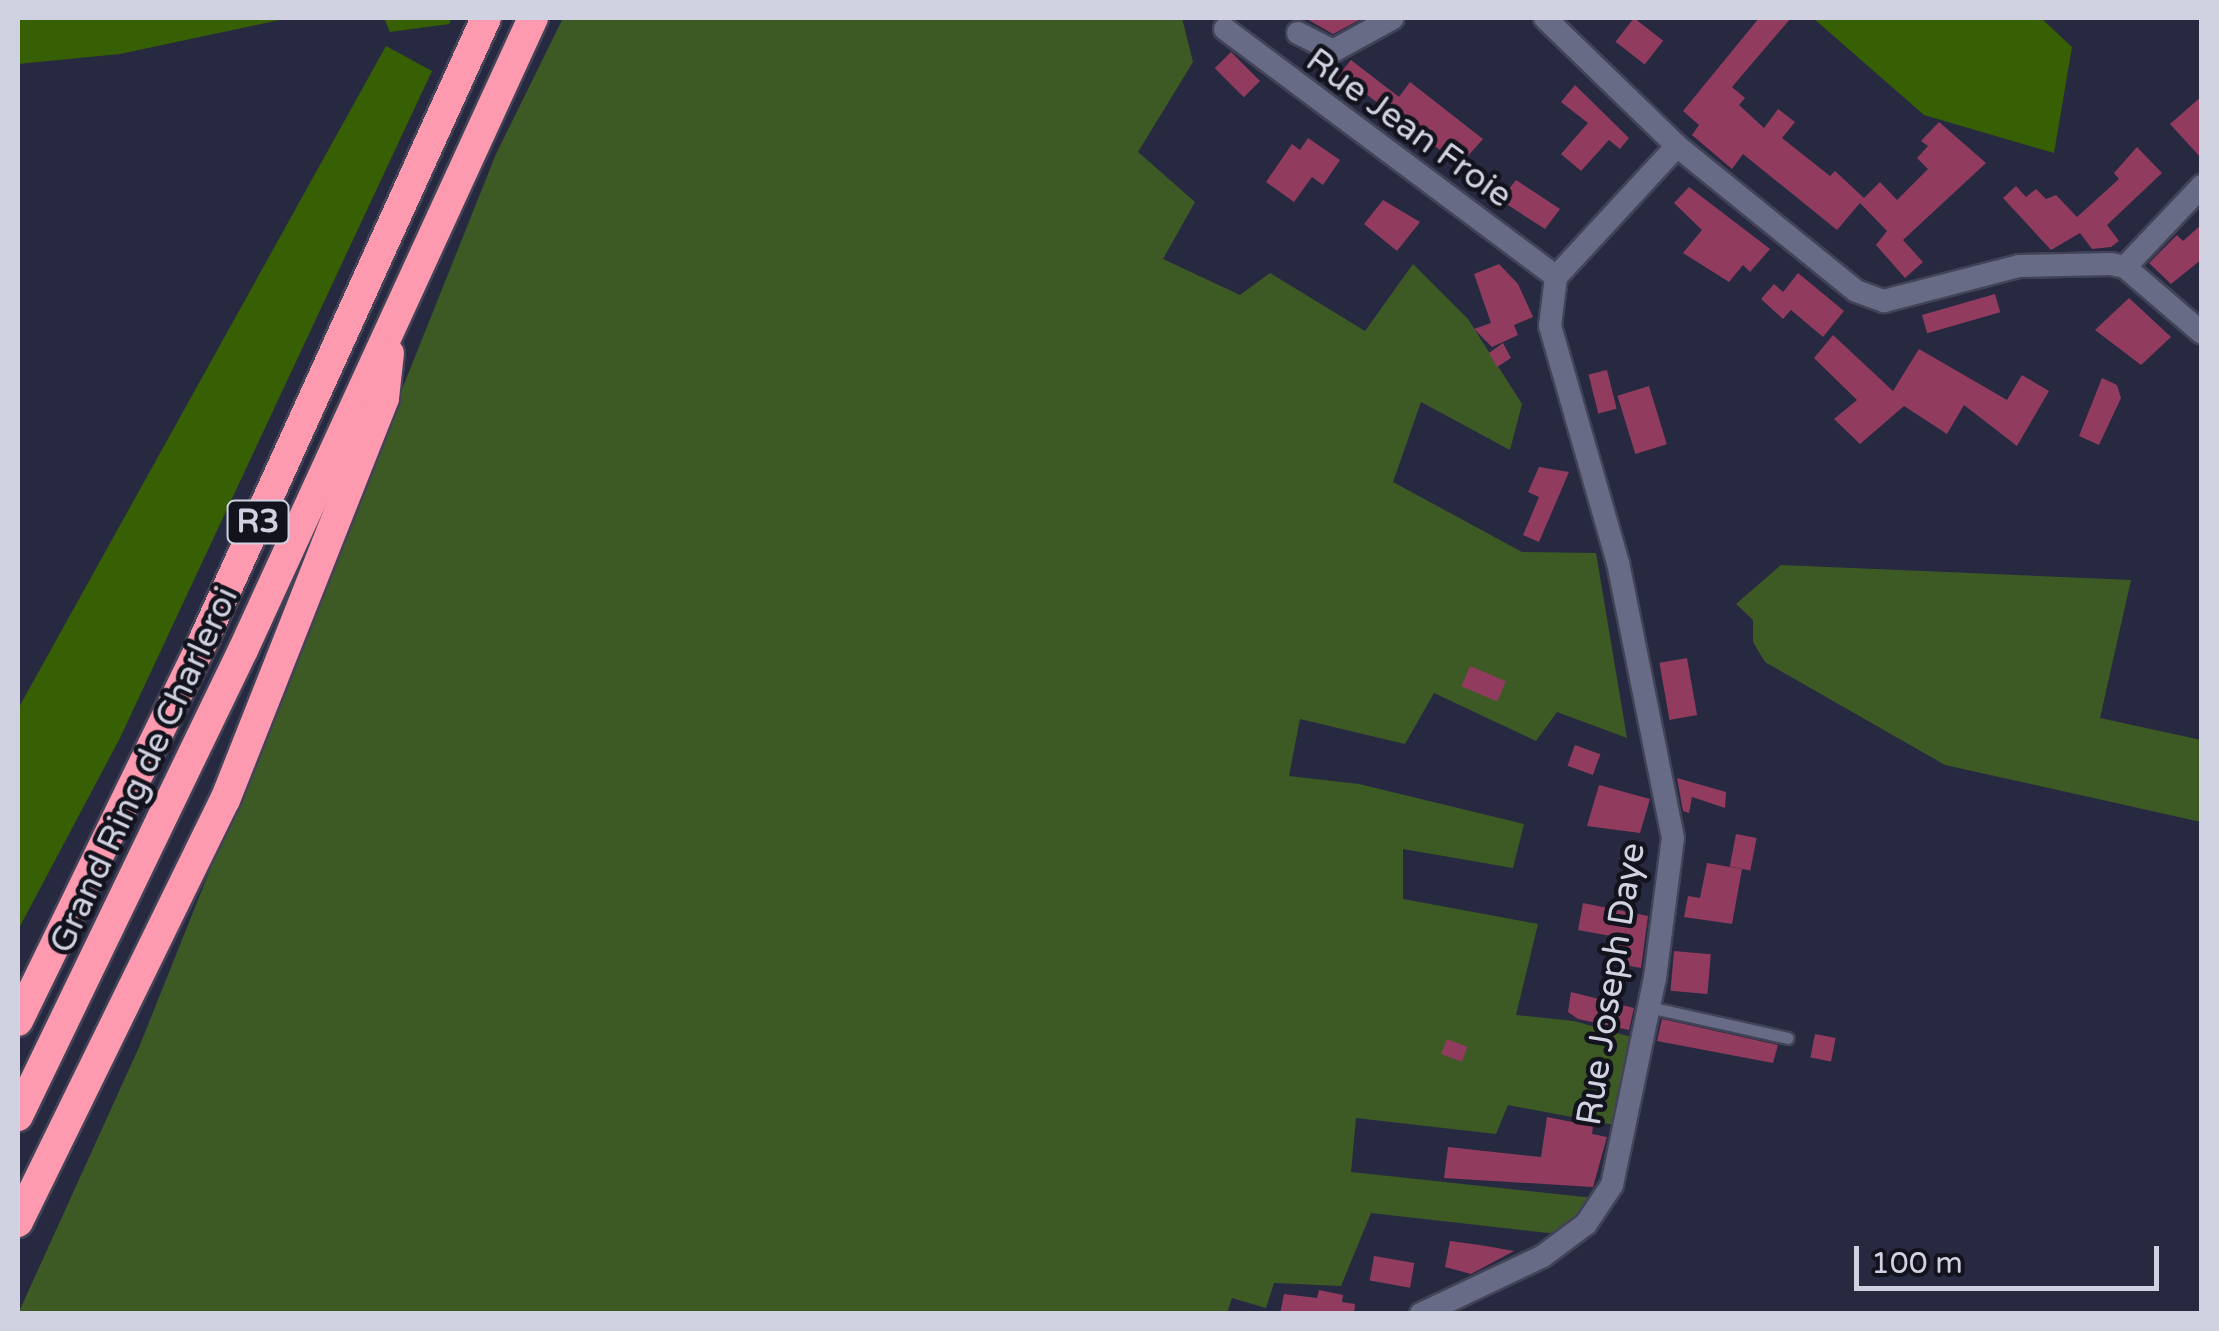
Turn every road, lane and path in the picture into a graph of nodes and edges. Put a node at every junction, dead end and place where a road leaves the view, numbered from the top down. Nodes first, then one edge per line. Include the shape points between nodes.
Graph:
1 (486, 18) edge
2 (532, 18) edge
3 (1394, 18) edge
4 (1545, 18) edge
5 (1225, 30) dead end
6 (1298, 32) dead end
7 (1677, 146) junction
8 (2202, 186) edge
9 (2126, 267) junction
10 (1556, 277) junction
11 (391, 330) junction
12 (2202, 332) edge
13 (1649, 1007) junction
14 (18, 1021) edge
15 (1788, 1038) dead end
16 (18, 1116) edge
17 (18, 1222) edge
18 (1421, 1314) edge

1 - 14 highway, Grand Ring de Charleroi / R3 via 205,637
2 - 11 highway, Grand Ring de Charleroi / R3
3 - 6 street via 1333,52
4 - 7 street
5 - 10 street, Rue Jean Froie
7 - 9 street via 1856,291 1884,301 2019,266
7 - 10 street
8 - 9 street
9 - 12 street
10 - 13 street, Rue Joseph Daye via 1550,326 1618,563 1673,838
11 - 16 highway, Grand Ring de Charleroi / R3
11 - 17 highway via 384,398 273,688 164,936
13 - 15 lane
13 - 18 street, Rue Joseph Daye via 1612,1185 1586,1224 1542,1256

